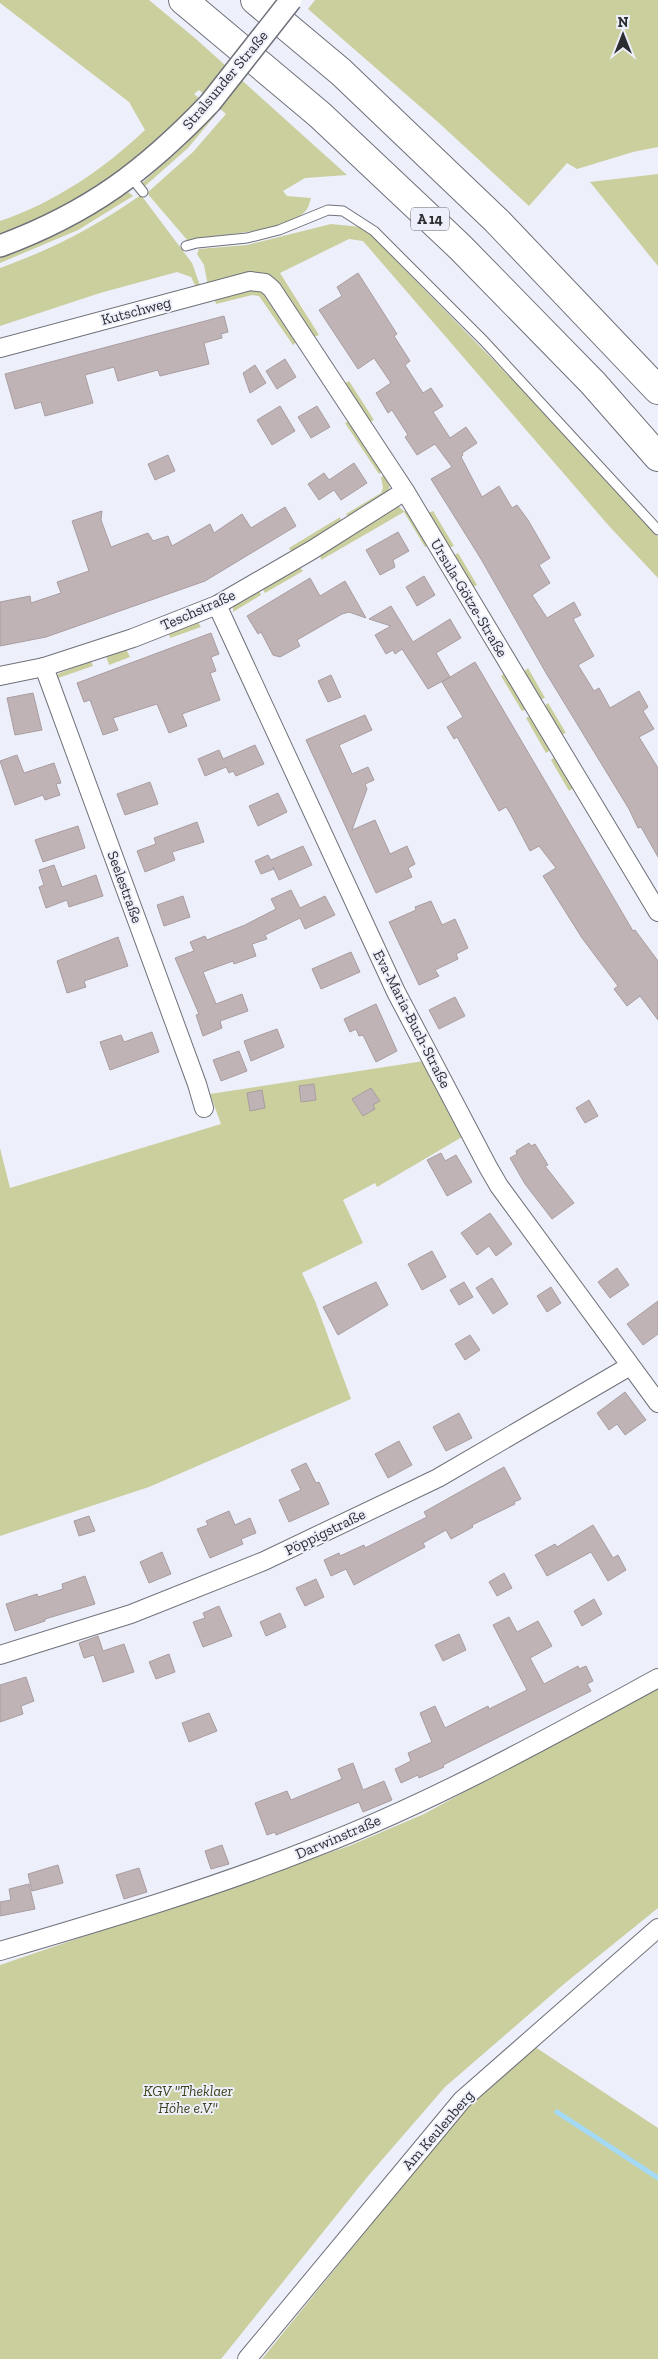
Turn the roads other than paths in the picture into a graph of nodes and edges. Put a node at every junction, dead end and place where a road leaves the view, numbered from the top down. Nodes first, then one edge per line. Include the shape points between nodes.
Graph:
1 (183, 0) edge
2 (255, 0) edge
3 (291, 0) edge
4 (0, 246) edge
5 (186, 246) dead end
6 (272, 288) joint
7 (0, 348) edge
8 (658, 390) edge
9 (658, 458) edge
10 (405, 491) junction
11 (658, 530) edge
12 (218, 605) junction
13 (44, 667) junction
14 (0, 676) edge
15 (658, 912) edge
16 (204, 1108) dead end
17 (630, 1366) junction
18 (658, 1404) edge
19 (0, 1655) edge
20 (658, 1678) edge
21 (658, 1928) edge
22 (0, 1951) edge
23 (247, 2359) edge

1 - 9 highway, A 14 via 320,115 460,248 593,383
2 - 8 highway via 341,72 497,221
3 - 4 street, Stralsunder Straße, bridge via 210,103 137,184
5 - 11 lane via 247,238 279,230 328,210 343,211 374,231 484,341
6 - 7 street, Kutschweg via 265,283 250,281
6 - 10 street, Ursula-Götze-Straße
10 - 12 street, Teschstraße
10 - 15 street, Ursula-Götze-Straße
12 - 13 street, Teschstraße via 133,638
12 - 17 street, Eva-Maria-Buch-Straße via 396,992 488,1167
13 - 14 street, Teschstraße
13 - 16 street, Seelestraße
17 - 18 street, Eva-Maria-Buch-Straße
17 - 19 street, Pöppigstraße via 438,1478 264,1561 131,1614
20 - 22 street, Darwinstraße via 480,1773 317,1847 206,1888
21 - 23 street, Am Keulenberg via 462,2100

